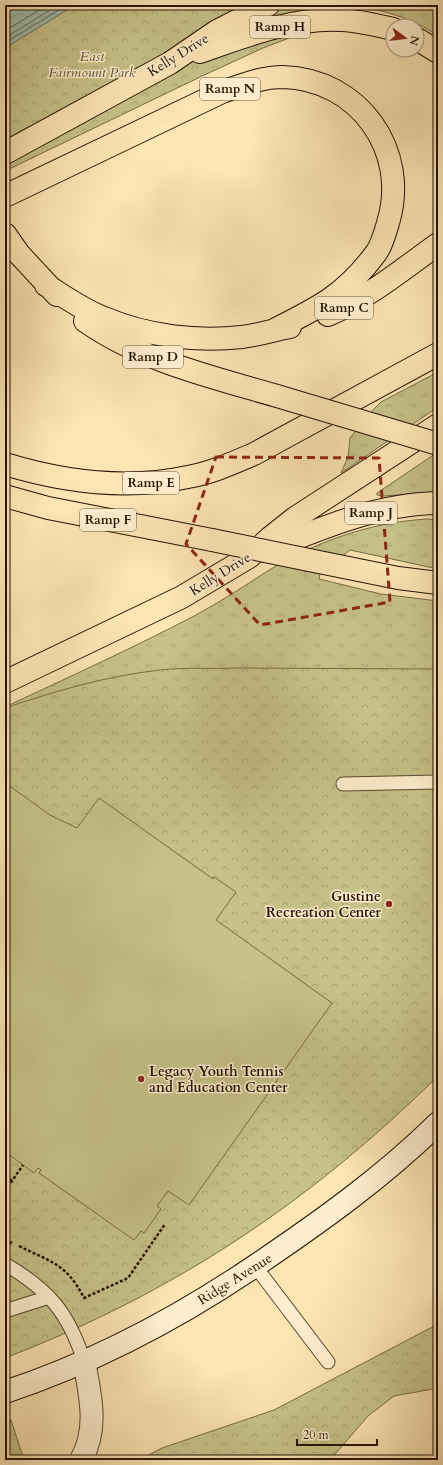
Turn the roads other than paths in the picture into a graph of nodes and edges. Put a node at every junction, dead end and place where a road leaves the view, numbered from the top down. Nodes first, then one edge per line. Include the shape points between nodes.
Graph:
1 (268, 5) edge
2 (385, 27) edge
3 (425, 45) edge
4 (438, 52) edge
5 (170, 63) junction
6 (5, 153) edge
7 (5, 196) edge
8 (5, 234) edge
9 (438, 244) edge
10 (46, 285) junction
11 (276, 329) junction
12 (438, 348) edge
13 (429, 358) edge
14 (438, 425) edge
15 (438, 444) edge
16 (5, 464) edge
17 (5, 496) edge
18 (438, 503) edge
19 (249, 557) junction
20 (438, 583) edge
21 (5, 682) edge
22 (438, 782) edge
23 (343, 784) dead end
24 (438, 1123) edge
25 (5, 1264) edge
26 (255, 1266) junction
27 (49, 1297) junction
28 (5, 1311) edge
29 (84, 1361) junction
30 (328, 1362) dead end
31 (5, 1392) edge
32 (81, 1460) edge

1 - 5 main road, Kelly Drive via 217,31
2 - 5 main road, Ramp H via 342,20 308,21 224,44
3 - 4 main road
5 - 6 main road, Kelly Drive
7 - 11 main road, Ramp N via 248,82 284,77 325,86 344,96 360,109 374,125 385,144 392,166 392,212 376,253 343,291 319,307
8 - 10 main road
9 - 11 main road, Ramp C via 385,283 340,310 311,322
10 - 11 main road, Ramp N via 104,319 139,330 213,339 244,337
10 - 15 main road, Ramp D, bridge via 75,313 100,331 162,361
12 - 13 main road
13 - 16 main road, Ramp E via 254,454 190,477 131,484 99,483 54,476
14 - 19 main road, Kelly Drive via 295,518
17 - 20 main road, Ramp F, bridge via 48,508 398,578
18 - 19 main road, Ramp J via 392,508 356,516
19 - 21 main road, Kelly Drive via 182,597
22 - 23 lane
24 - 26 main road, Ridge Avenue via 338,1209
25 - 27 lane via 27,1277
26 - 29 main road, Ridge Avenue via 153,1328
26 - 30 lane
27 - 28 lane
27 - 29 lane via 75,1334
29 - 31 main road, Ridge Avenue
29 - 32 main road via 92,1424

